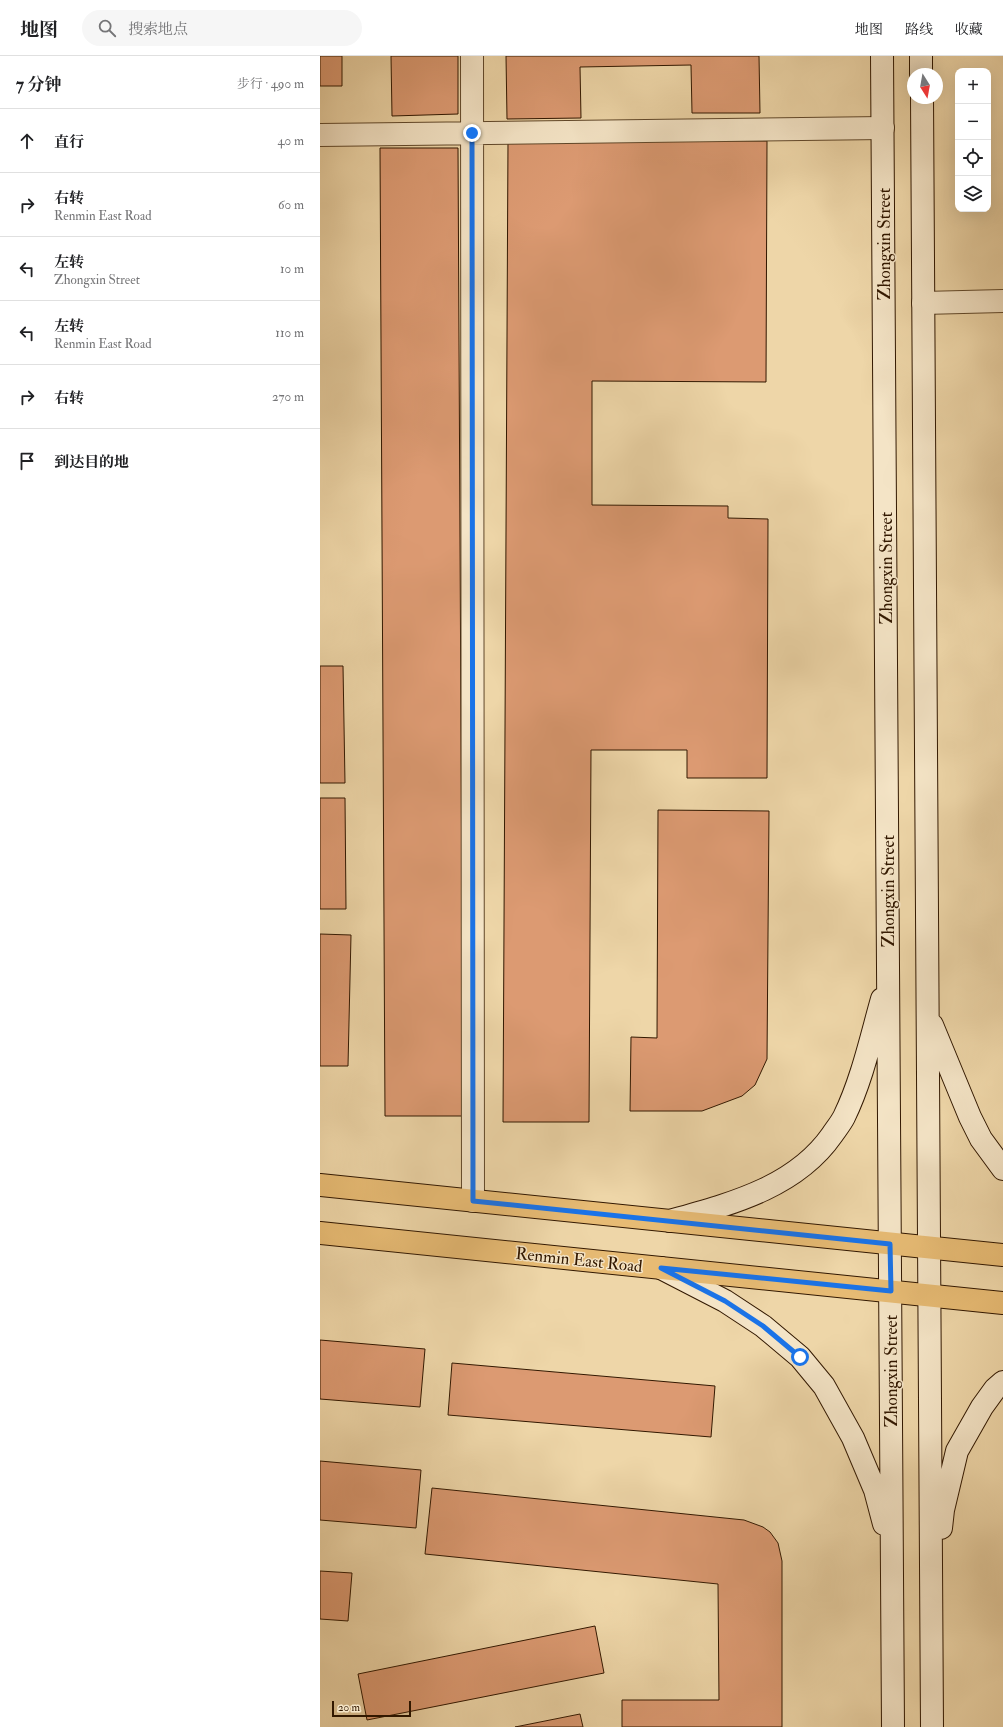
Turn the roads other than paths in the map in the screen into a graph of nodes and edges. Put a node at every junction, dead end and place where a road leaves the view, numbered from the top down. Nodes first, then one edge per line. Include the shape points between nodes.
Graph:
1 (472, 56) edge
2 (882, 56) edge
3 (921, 56) edge
4 (921, 68) edge
5 (922, 104) edge
6 (883, 128) junction
7 (472, 133) junction
8 (320, 135) edge
9 (1003, 301) edge
10 (923, 303) junction
11 (889, 975) junction
12 (928, 1014) junction
13 (1003, 1169) edge
14 (320, 1185) edge
15 (473, 1201) junction
16 (670, 1221) junction
17 (320, 1233) edge
18 (910, 1246) junction
19 (1003, 1255) edge
20 (661, 1268) junction
21 (910, 1294) junction
22 (1003, 1303) edge
23 (1003, 1382) edge
24 (892, 1588) junction
25 (931, 1611) junction
26 (893, 1727) edge
27 (932, 1727) edge

1 - 7 main road
2 - 6 main road, Zhongxin Street
3 - 4 main road
5 - 10 main road, Zhongxin Street
6 - 7 main road
6 - 11 main road, Zhongxin Street
7 - 8 main road
7 - 15 main road
9 - 10 main road
10 - 12 main road, Zhongxin Street
11 - 16 main road via 859,1081 844,1118 822,1149 794,1172 759,1193
11 - 18 main road, Zhongxin Street
12 - 13 main road via 970,1117 981,1139
12 - 18 main road, Zhongxin Street
14 - 15 main road
15 - 16 main road
16 - 18 main road
17 - 20 main road, Renmin East Road
18 - 19 main road
18 - 21 main road, Zhongxin Street
18 - 21 main road, Zhongxin Street
20 - 21 main road, Renmin East Road
20 - 24 main road via 725,1301 763,1326 800,1357 824,1386 852,1438 875,1490 886,1533
21 - 22 main road, Renmin East Road
21 - 24 main road, Zhongxin Street
21 - 25 main road, Zhongxin Street
23 - 25 main road via 982,1407 957,1451 943,1510
24 - 26 main road, Zhongxin Street
25 - 27 main road, Zhongxin Street

